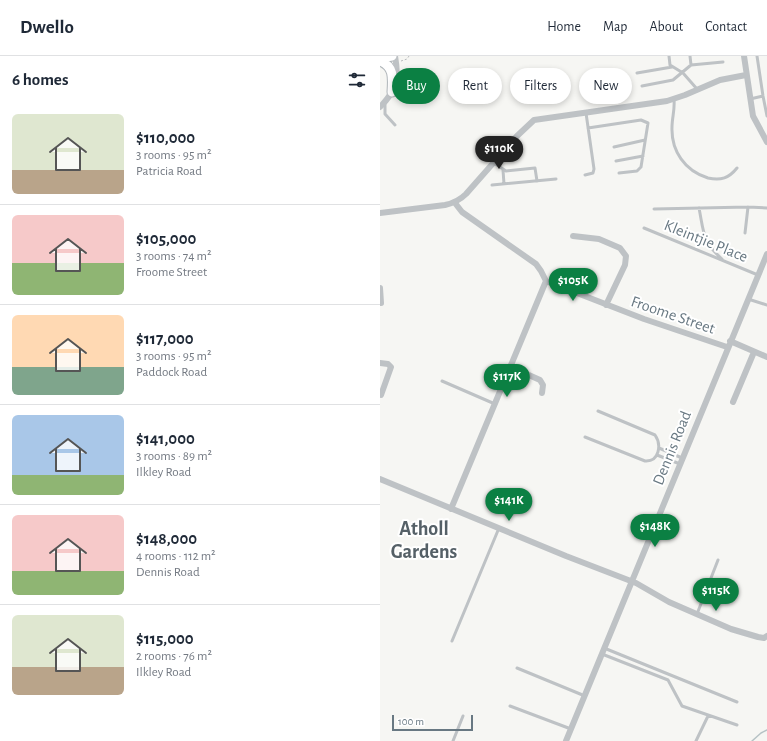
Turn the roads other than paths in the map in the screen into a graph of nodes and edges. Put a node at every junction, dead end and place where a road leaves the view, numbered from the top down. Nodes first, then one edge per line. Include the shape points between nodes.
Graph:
1 (669, 56) edge
2 (690, 56) edge
3 (744, 56) edge
4 (758, 56) edge
5 (394, 58) edge
6 (380, 60) edge
7 (723, 62) dead end
8 (691, 66) junction
9 (672, 67) junction
10 (396, 68) edge
11 (392, 71) edge
12 (637, 73) dead end
13 (682, 73) junction
14 (746, 75) junction
15 (642, 86) dead end
16 (697, 90) junction
17 (392, 92) edge
18 (763, 96) junction
19 (750, 99) junction
20 (674, 100) junction
21 (382, 105) edge
22 (586, 113) junction
23 (767, 116) edge
24 (395, 125) dead end
25 (588, 128) junction
26 (645, 140) junction
27 (767, 142) edge
28 (614, 147) dead end
29 (643, 156) junction
30 (616, 161) dead end
31 (494, 163) junction
32 (737, 168) dead end
33 (503, 170) junction
34 (618, 174) dead end
35 (585, 175) dead end
36 (556, 179) dead end
37 (537, 181) junction
38 (504, 184) junction
39 (492, 185) dead end
40 (455, 203) junction
41 (748, 207) junction
42 (699, 208) junction
43 (767, 208) edge
44 (654, 209) dead end
45 (380, 213) edge
46 (644, 228) dead end
47 (745, 233) dead end
48 (573, 236) dead end
49 (767, 254) edge
50 (723, 261) junction
51 (758, 275) junction
52 (546, 281) junction
53 (380, 288) edge
54 (748, 299) junction
55 (381, 303) dead end
56 (606, 305) junction
57 (767, 305) edge
58 (730, 341) junction
59 (728, 348) junction
60 (754, 352) junction
61 (767, 357) edge
62 (380, 363) edge
63 (511, 367) junction
64 (442, 381) dead end
65 (542, 393) dead end
66 (381, 394) dead end
67 (733, 402) dead end
68 (495, 404) junction
69 (598, 411) dead end
70 (585, 437) dead end
71 (659, 448) junction
72 (657, 454) junction
73 (681, 461) junction
74 (380, 479) edge
75 (451, 509) junction
76 (498, 528) junction
77 (718, 560) dead end
78 (631, 581) junction
79 (697, 614) junction
80 (767, 636) edge
81 (452, 641) dead end
82 (603, 651) junction
83 (517, 668) dead end
84 (584, 696) junction
85 (737, 702) dead end
86 (510, 706) dead end
87 (463, 716) dead end
88 (708, 716) junction
89 (737, 725) dead end
90 (571, 729) junction
91 (453, 741) edge
92 (566, 741) edge
93 (696, 741) edge

1 - 9 lane
2 - 8 lane
3 - 14 street
4 - 18 lane
5 - 6 main road
5 - 10 street
6 - 11 main road
7 - 8 lane
8 - 13 lane
9 - 12 lane
9 - 13 lane
13 - 15 lane via 669,82
13 - 16 lane
14 - 16 street via 720,80
14 - 19 street
16 - 20 street
17 - 21 street
18 - 19 lane
18 - 23 lane
19 - 27 street via 754,119
20 - 22 street
20 - 32 lane via 673,144 686,166 698,174 719,180 728,177
21 - 24 lane via 385,114
22 - 25 lane
22 - 31 street via 532,122
25 - 26 lane via 641,120 648,123
25 - 35 lane via 594,170 593,173
26 - 28 lane
26 - 29 lane
29 - 30 lane
29 - 34 lane via 639,170
31 - 33 lane
31 - 40 street
33 - 37 lane via 535,168
33 - 38 lane
36 - 37 lane
37 - 38 lane
38 - 39 lane
40 - 45 street
40 - 52 street via 462,212 536,264
41 - 42 lane
41 - 43 lane
41 - 47 lane
42 - 44 lane
42 - 50 lane via 706,241
46 - 50 lane, Kleintjie Place
48 - 56 street via 599,239 620,248 626,256 625,266
49 - 51 street, Dennis Road
50 - 51 lane, Kleintjie Place
51 - 54 street, Dennis Road
52 - 56 street, Froome Street
52 - 63 street
53 - 55 street
54 - 57 lane
54 - 58 street, Dennis Road
56 - 59 street, Froome Street
58 - 59 street, Dennis Road
58 - 60 street, Froome Street
59 - 73 street, Dennis Road
60 - 61 street, Froome Street
60 - 67 street
62 - 66 street via 390,365 391,369
63 - 65 street via 540,380 543,384
63 - 68 street
64 - 68 lane
68 - 75 street
69 - 71 lane via 655,435 659,440
70 - 72 lane via 645,461 654,459
71 - 72 lane
71 - 73 lane
72 - 73 lane
73 - 78 street, Dennis Road
74 - 75 street
75 - 76 street
76 - 78 street
76 - 81 lane
77 - 79 lane
78 - 79 street
78 - 82 street, Dennis Road
79 - 80 street via 739,632 764,638
82 - 84 street, Dennis Road
82 - 85 lane
82 - 88 lane via 668,680 682,706
83 - 84 lane
84 - 90 street, Dennis Road
86 - 90 lane
87 - 91 lane
88 - 89 lane
88 - 93 lane
90 - 92 street, Dennis Road

